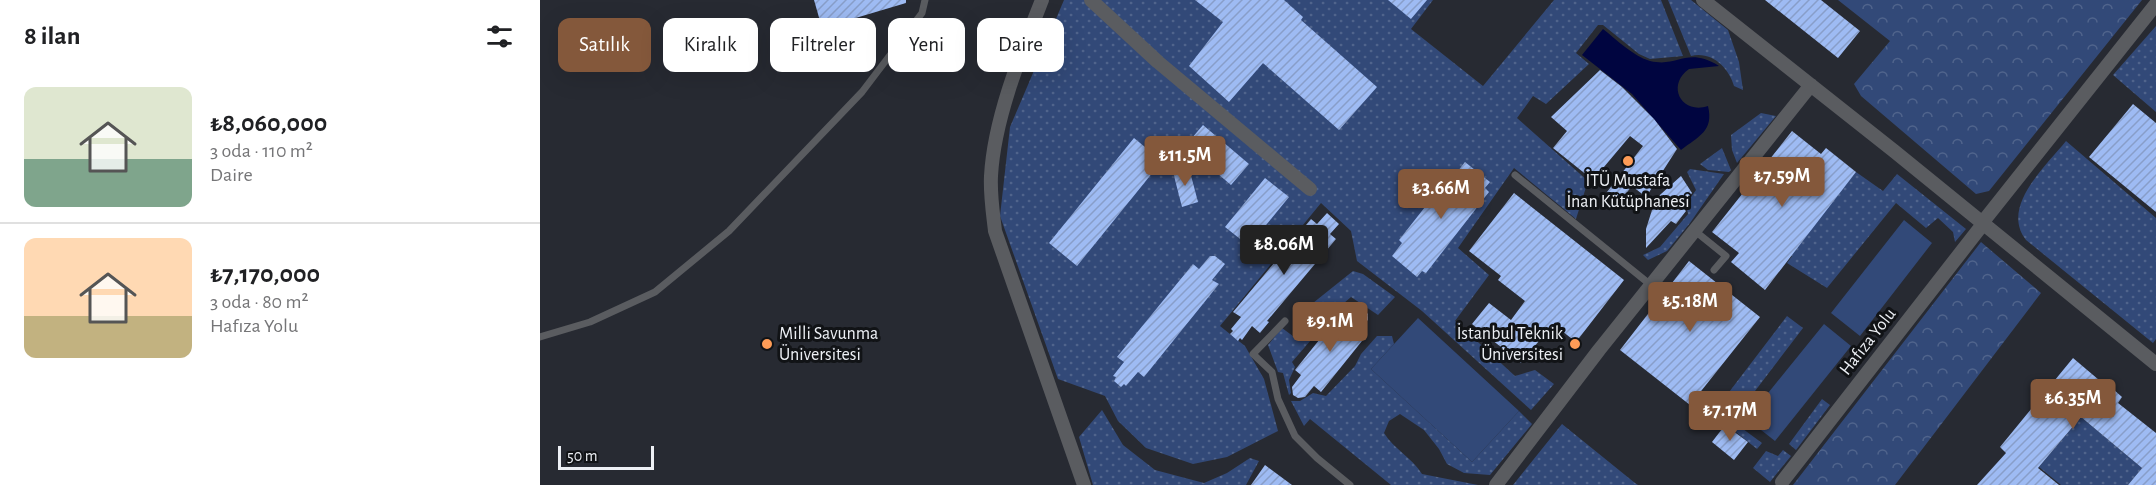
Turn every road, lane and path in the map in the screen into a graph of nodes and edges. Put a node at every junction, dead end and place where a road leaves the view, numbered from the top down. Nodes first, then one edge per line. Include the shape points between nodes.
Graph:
1 (926, 0) edge
2 (1042, 0) edge
3 (1091, 0) edge
4 (1703, 0) edge
5 (2156, 4) edge
6 (1811, 85) junction
7 (1515, 175) dead end
8 (1310, 189) dead end
9 (1982, 223) junction
10 (1695, 231) junction
11 (1714, 270) dead end
12 (1652, 286) junction
13 (1285, 321) dead end
14 (540, 337) edge
15 (2156, 364) edge
16 (1782, 482) dead end
17 (1083, 485) edge
18 (1350, 485) edge
19 (1496, 485) edge

1 - 14 lane via 922,13 862,92 729,231 655,291 590,322
2 - 17 street via 995,143 991,197 995,231
3 - 8 street via 1158,62
4 - 6 street
5 - 9 street, Hafıza Yolu
6 - 9 street
6 - 10 street
7 - 12 lane
9 - 15 street
9 - 16 street, Hafıza Yolu
10 - 11 lane via 1726,256
10 - 12 street
12 - 19 street
13 - 18 lane via 1253,354 1272,372 1278,399 1295,436

